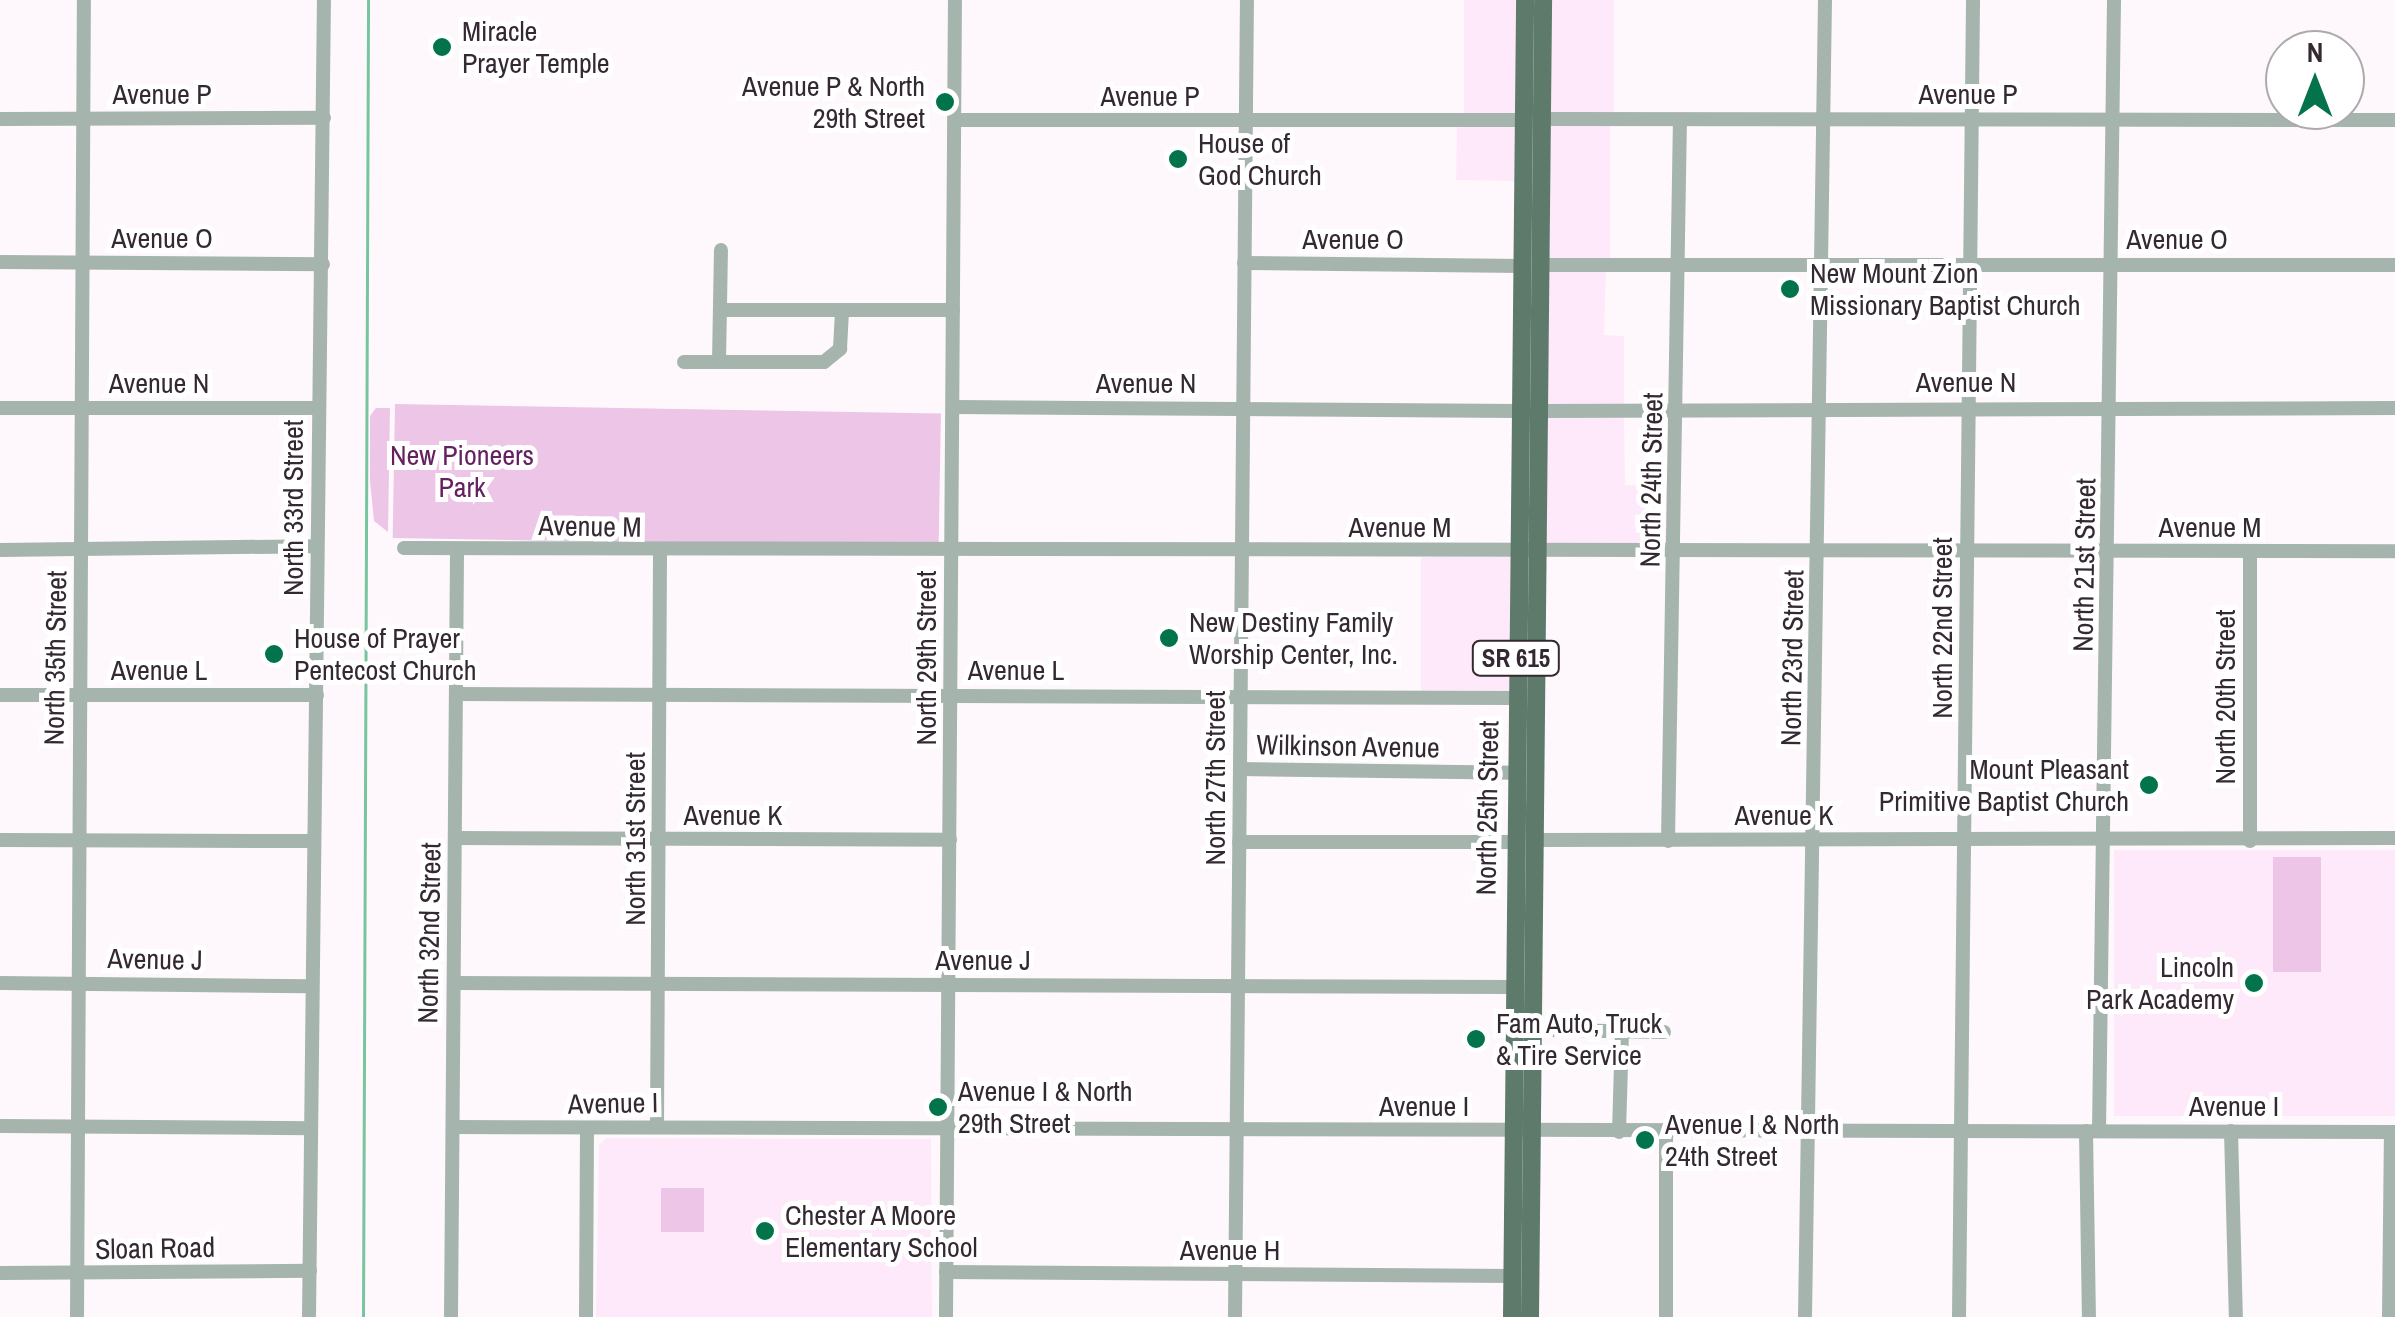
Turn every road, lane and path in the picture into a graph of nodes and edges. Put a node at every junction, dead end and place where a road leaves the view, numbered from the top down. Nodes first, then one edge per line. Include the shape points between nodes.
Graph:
1 (84, 0) edge
2 (324, 0) edge
3 (955, 0) edge
4 (1247, 0) edge
5 (1524, 0) edge
6 (1543, 0) edge
7 (1825, 0) edge
8 (1972, 0) edge
9 (2114, 0) edge
10 (324, 118) junction
11 (1824, 118) junction
12 (1971, 118) junction
13 (0, 119) edge
14 (81, 119) junction
15 (955, 120) junction
16 (1532, 120) junction
17 (1680, 120) junction
18 (2114, 120) junction
19 (2395, 120) edge
20 (1248, 122) junction
21 (721, 250) dead end
22 (0, 262) edge
23 (81, 262) junction
24 (324, 264) junction
25 (1244, 264) junction
26 (2112, 264) junction
27 (1530, 265) junction
28 (1678, 265) junction
29 (1823, 265) junction
30 (1969, 265) junction
31 (2395, 265) edge
32 (720, 310) junction
33 (842, 310) junction
34 (954, 310) junction
35 (684, 362) dead end
36 (720, 362) junction
37 (1967, 406) junction
38 (953, 407) junction
39 (0, 408) edge
40 (81, 408) junction
41 (318, 408) junction
42 (1242, 408) junction
43 (2113, 408) junction
44 (2395, 408) edge
45 (1677, 410) junction
46 (1820, 410) junction
47 (1528, 411) junction
48 (317, 546) junction
49 (404, 548) dead end
50 (82, 549) junction
51 (458, 549) junction
52 (0, 550) edge
53 (952, 550) junction
54 (1968, 551) junction
55 (2108, 551) junction
56 (2395, 551) edge
57 (660, 552) junction
58 (1527, 552) junction
59 (1676, 552) junction
60 (2250, 552) junction
61 (1242, 553) junction
62 (1818, 553) junction
63 (456, 694) junction
64 (661, 694) junction
65 (0, 695) edge
66 (78, 695) junction
67 (318, 695) junction
68 (950, 695) junction
69 (1240, 696) junction
70 (1516, 698) junction
71 (1516, 720) junction
72 (1240, 769) junction
73 (1516, 772) junction
74 (455, 838) junction
75 (2395, 838) edge
76 (1813, 839) junction
77 (0, 840) edge
78 (79, 840) junction
79 (660, 840) junction
80 (950, 840) junction
81 (314, 841) junction
82 (1524, 841) junction
83 (1668, 841) junction
84 (1966, 841) junction
85 (2106, 841) junction
86 (1239, 842) junction
87 (2250, 842) junction
88 (78, 982) junction
89 (0, 983) edge
90 (454, 983) junction
91 (659, 984) junction
92 (1238, 984) junction
93 (949, 985) junction
94 (310, 986) junction
95 (1512, 987) junction
96 (1552, 1030) dead end
97 (1622, 1031) junction
98 (1664, 1032) dead end
99 (0, 1126) edge
100 (80, 1126) junction
101 (657, 1126) junction
102 (452, 1127) junction
103 (310, 1128) junction
104 (948, 1128) junction
105 (587, 1129) junction
106 (1236, 1130) junction
107 (1522, 1131) junction
108 (1961, 1131) junction
109 (2093, 1131) junction
110 (2232, 1131) junction
111 (1619, 1132) junction
112 (1666, 1132) junction
113 (2393, 1132) edge
114 (1807, 1133) junction
115 (310, 1271) junction
116 (946, 1272) junction
117 (0, 1273) edge
118 (78, 1274) junction
119 (1235, 1276) junction
120 (1512, 1276) junction
121 (1514, 1313) edge
122 (77, 1317) edge
123 (309, 1317) edge
124 (451, 1317) edge
125 (586, 1317) edge
126 (946, 1317) edge
127 (1235, 1317) edge
128 (1530, 1317) edge
129 (1666, 1317) edge
130 (1805, 1317) edge
131 (1959, 1317) edge
132 (2089, 1317) edge
133 (2236, 1317) edge
134 (2389, 1317) edge

1 - 14 street, North 35th Street
2 - 10 street, North 33rd Street
3 - 15 street, North 29th Street
4 - 20 street, North 27th Street
5 - 16 main road, North 25th Street / SR 615
6 - 16 main road, North 25th Street / SR 615
7 - 11 street, North 23rd Street
8 - 12 street, North 22nd Street
9 - 18 street, North 21st Street
10 - 14 street, Avenue P
10 - 24 street, North 33rd Street
11 - 12 street, Avenue P
11 - 17 street, Avenue P
11 - 29 street, North 23rd Street
12 - 18 street, Avenue P
12 - 30 street, North 22nd Street
13 - 14 street, Avenue P
14 - 23 street, North 35th Street
15 - 20 street, Avenue P
15 - 34 street, North 29th Street
16 - 17 street, Avenue P
16 - 20 street, Avenue P
16 - 27 main road, North 25th Street / SR 615
16 - 27 main road, North 25th Street / SR 615 via 1524,148 1531,162
17 - 28 street, North 24th Street
18 - 19 street, Avenue P
18 - 26 street, North 21st Street
20 - 25 street, North 27th Street
21 - 32 street
22 - 23 street, Avenue O
23 - 24 street, Avenue O
23 - 40 street, North 35th Street
24 - 41 street, North 33rd Street
25 - 27 street, Avenue O
25 - 42 street, North 27th Street
26 - 30 street, Avenue O
26 - 31 street, Avenue O
26 - 43 street, North 21st Street
27 - 28 street, Avenue O
27 - 47 main road, North 25th Street / SR 615
28 - 29 street, Avenue O
28 - 45 street, North 24th Street
29 - 30 street, Avenue O
29 - 46 street, North 23rd Street
30 - 37 street, North 22nd Street
32 - 33 street
32 - 36 street
33 - 34 street
33 - 36 street via 840,349 824,362
34 - 38 street, North 29th Street
35 - 36 street
37 - 43 street, Avenue N
37 - 46 street, Avenue N
37 - 54 street, North 22nd Street
38 - 42 street, Avenue N
38 - 53 street, North 29th Street
39 - 40 street, Avenue N
40 - 41 street, Avenue N
40 - 50 street, North 35th Street
41 - 48 street, North 33rd Street
42 - 47 street, Avenue N
42 - 61 street, North 27th Street
43 - 44 street, Avenue N
43 - 55 street, North 21st Street
45 - 46 street, Avenue N
45 - 47 street, Avenue N
45 - 59 street, North 24th Street
46 - 62 street, North 23rd Street
47 - 58 main road, North 25th Street / SR 615
48 - 50 street
48 - 67 street, North 33rd Street
49 - 51 street, Avenue M
50 - 52 street
50 - 66 street, North 35th Street
51 - 57 street, Avenue M
51 - 63 street, North 32nd Street
53 - 57 street, Avenue M
53 - 61 street, Avenue M
53 - 68 street, North 29th Street
54 - 55 street, Avenue M
54 - 62 street, Avenue M
54 - 84 street, North 22nd Street
55 - 60 street, Avenue M
55 - 85 street, North 21st Street
56 - 60 street, Avenue M
57 - 64 street, North 31st Street
58 - 59 street, Avenue M
58 - 61 street, Avenue M
58 - 70 main road, North 25th Street / SR 615
58 - 82 main road, North 25th Street / SR 615
59 - 62 street, Avenue M
59 - 83 street, North 24th Street
60 - 87 street, North 20th Street
61 - 69 street, North 27th Street
62 - 76 street, North 23rd Street
63 - 64 street, Avenue L
63 - 74 street, North 32nd Street
64 - 68 street, Avenue L
64 - 79 street, North 31st Street
65 - 66 street, Avenue L
66 - 67 street, Avenue L
66 - 78 street, North 35th Street
67 - 81 street, North 33rd Street
68 - 69 street, Avenue L
68 - 80 street, North 29th Street
69 - 70 street, Avenue L
69 - 72 street, North 27th Street
70 - 71 main road, North 25th Street / SR 615
71 - 73 main road, North 25th Street / SR 615
71 - 82 main road via 1523,734
72 - 73 street, Wilkinson Avenue
72 - 86 street, North 27th Street
73 - 82 main road, North 25th Street / SR 615
74 - 79 street, Avenue K
74 - 90 street, North 32nd Street
75 - 87 street, Avenue K
76 - 83 street, Avenue K
76 - 84 street, Avenue K
76 - 114 street, North 23rd Street
77 - 78 street
78 - 81 street
78 - 88 street, North 35th Street
79 - 80 street, Avenue K
79 - 91 street, North 31st Street
80 - 93 street, North 29th Street
81 - 94 street, North 33rd Street
82 - 83 street, Avenue K
82 - 86 street, Avenue K
82 - 95 main road, North 25th Street / SR 615
82 - 107 main road, North 25th Street / SR 615
84 - 85 street, Avenue K
84 - 108 street, North 22nd Street
85 - 87 street, Avenue K
85 - 109 street, North 21st Street
86 - 92 street, North 27th Street
88 - 89 street, Avenue J
88 - 94 street, Avenue J
88 - 100 street, North 35th Street
90 - 91 street, Avenue J
90 - 102 street, North 32nd Street
91 - 93 street, Avenue J
91 - 101 street, North 31st Street
92 - 93 street, Avenue J
92 - 95 street, Avenue J
92 - 106 street, North 27th Street
93 - 104 street, North 29th Street
94 - 103 street, North 33rd Street
95 - 107 main road, North 25th Street / SR 615
96 - 97 street
97 - 98 street
97 - 111 street
99 - 100 street
100 - 103 street
100 - 118 street, North 35th Street
101 - 104 street, Avenue I
101 - 105 street, Avenue I
102 - 105 street, Avenue I
102 - 124 street, North 32nd Street
103 - 115 street, North 33rd Street
104 - 106 street, Avenue I
104 - 116 street, North 29th Street
105 - 125 street
106 - 107 street, Avenue I
106 - 119 street, North 27th Street
107 - 111 street, Avenue I
107 - 120 main road, North 25th Street / SR 615
107 - 128 main road, North 25th Street / SR 615
108 - 109 street, Avenue I
108 - 114 street, Avenue I
108 - 131 street, North 22nd Street
109 - 110 street, Avenue I
109 - 132 street, North 21st Street
110 - 113 street, Avenue I
110 - 133 street
111 - 112 street, Avenue I
112 - 114 street, Avenue I
112 - 129 street
113 - 134 street
114 - 130 street, North 23rd Street
115 - 118 street, Sloan Road
115 - 123 street, North 33rd Street
116 - 119 street, Avenue H
116 - 126 street, North 29th Street
117 - 118 street, Sloan Road
118 - 122 street, North 35th Street
119 - 120 street, Avenue H
119 - 127 street, North 27th Street
120 - 121 main road, North 25th Street / SR 615

